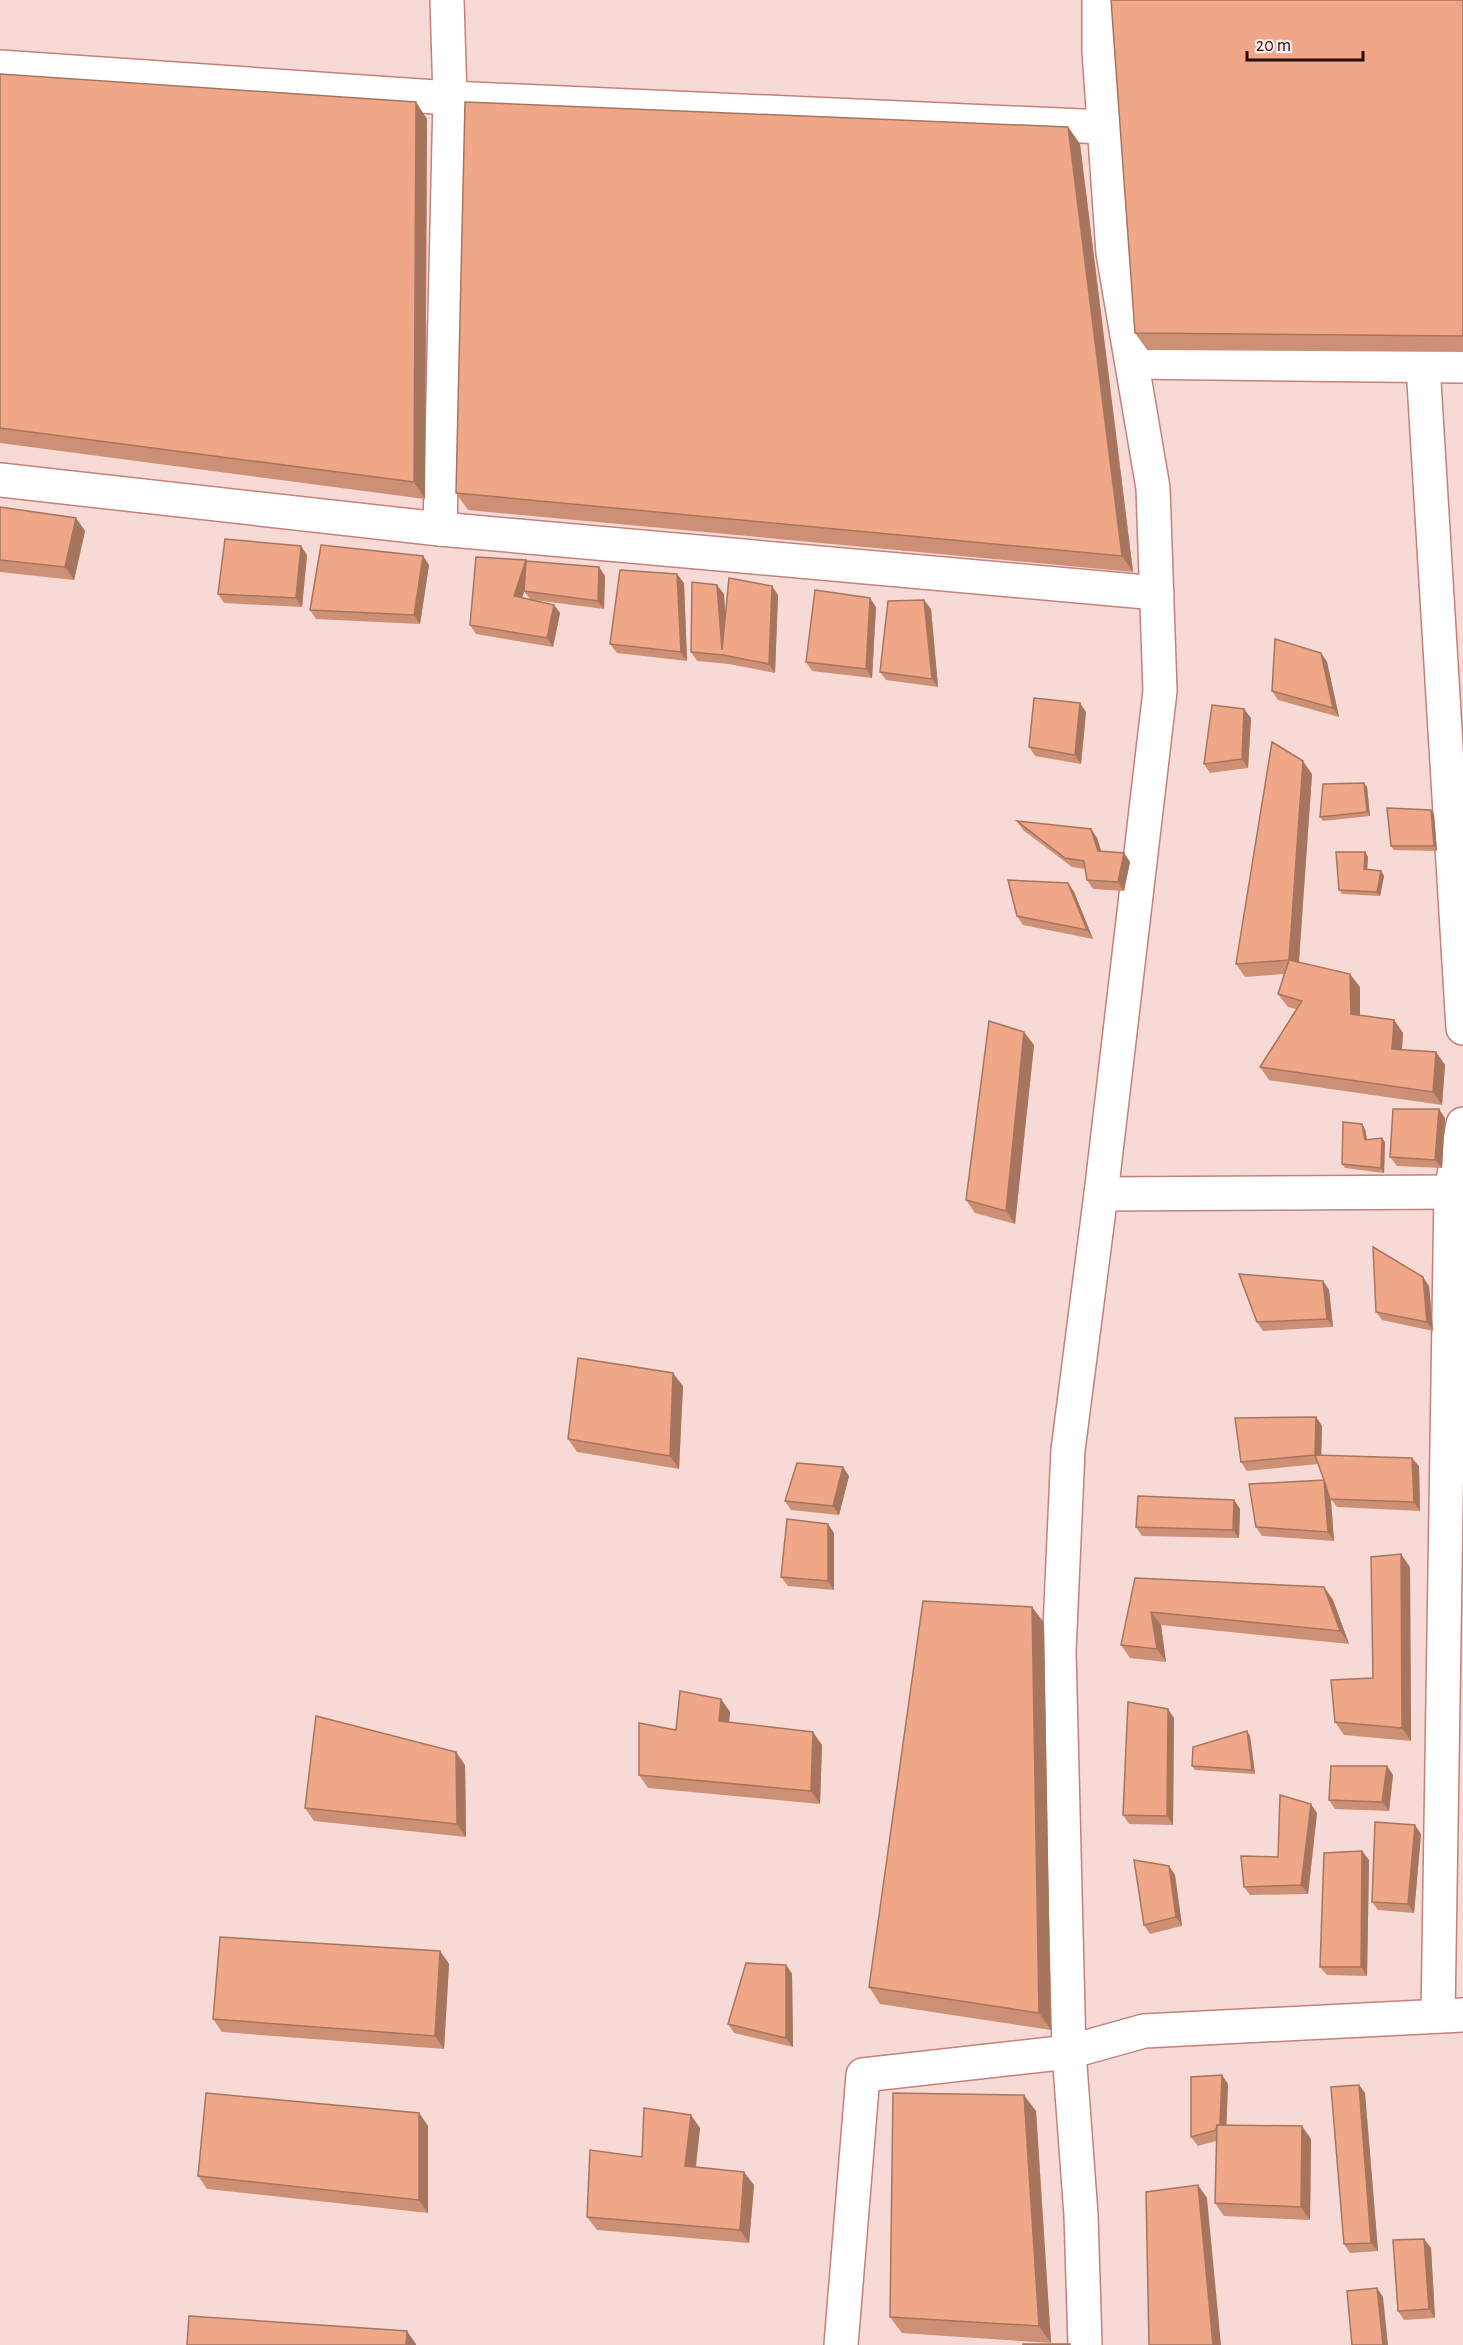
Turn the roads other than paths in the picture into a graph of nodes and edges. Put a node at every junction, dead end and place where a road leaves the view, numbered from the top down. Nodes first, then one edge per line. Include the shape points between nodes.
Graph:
1 (447, 0) edge
2 (1099, 0) edge
3 (0, 67) edge
4 (450, 98) junction
5 (1104, 127) junction
6 (1132, 362) junction
7 (1423, 365) junction
8 (1463, 366) edge
9 (0, 480) edge
10 (440, 529) junction
11 (1156, 594) junction
12 (1463, 1028) edge
13 (1463, 1124) edge
14 (1457, 1192) edge
15 (1101, 1194) junction
16 (1451, 2016) edge
17 (1070, 2052) junction
18 (841, 2345) edge
19 (1085, 2345) edge

1 - 4 street
2 - 5 street
3 - 4 street
4 - 5 street
4 - 10 street
5 - 6 street via 1113,253
6 - 7 street
6 - 11 street via 1154,488
7 - 8 street
7 - 12 street
9 - 10 street
10 - 11 street
11 - 15 street via 1160,690
13 - 14 street
14 - 15 street
14 - 16 street
15 - 17 street via 1068,1450 1059,1651
16 - 17 street via 1144,2031
17 - 18 street via 863,2075
17 - 19 street

